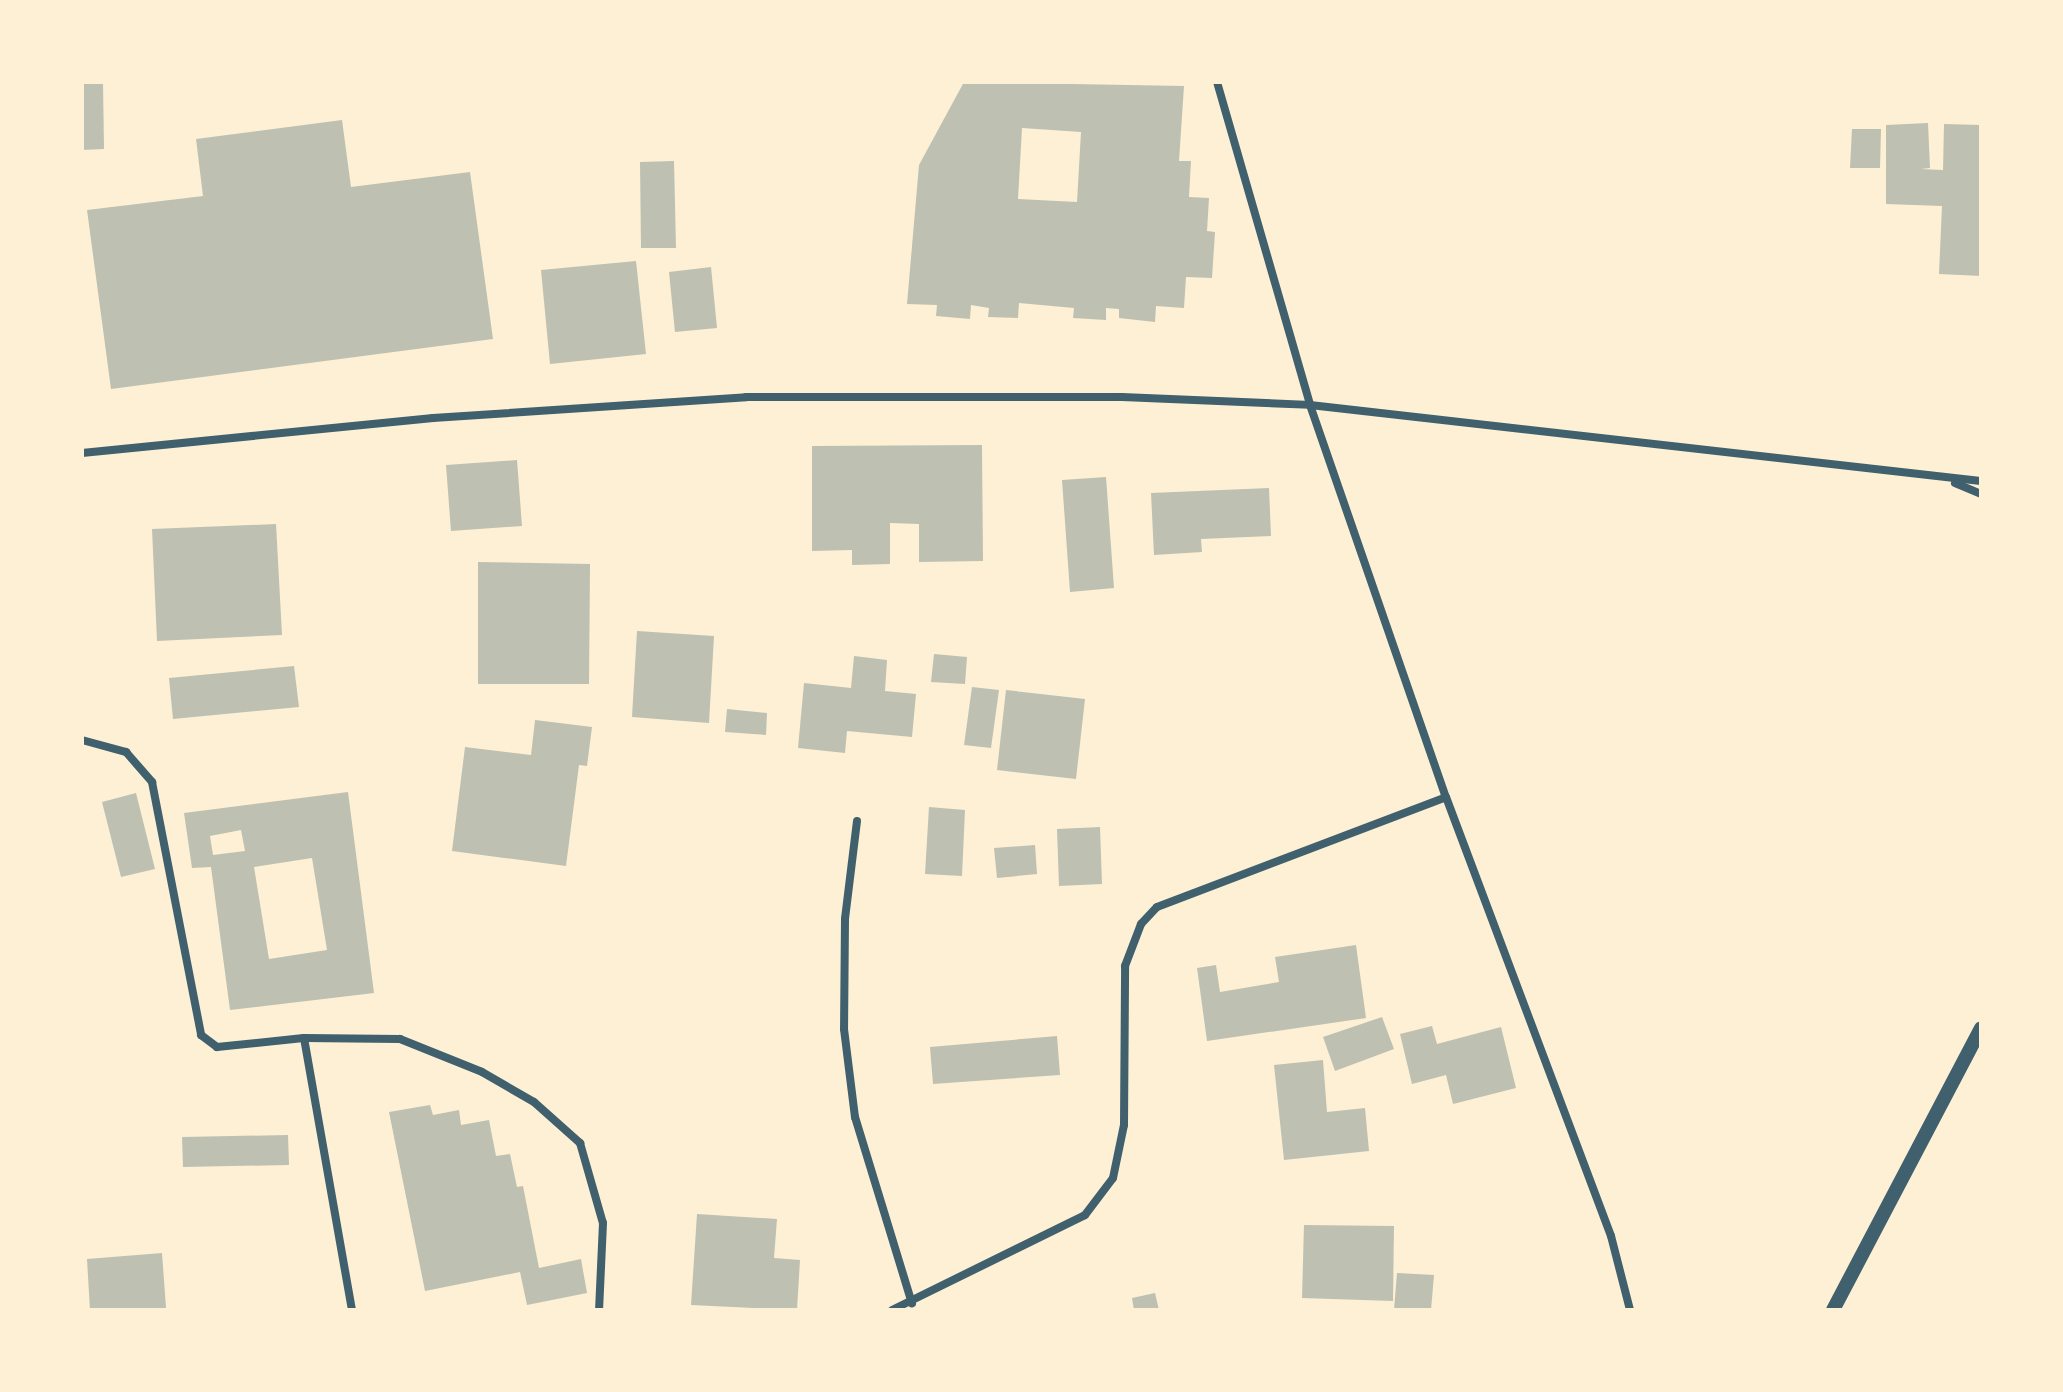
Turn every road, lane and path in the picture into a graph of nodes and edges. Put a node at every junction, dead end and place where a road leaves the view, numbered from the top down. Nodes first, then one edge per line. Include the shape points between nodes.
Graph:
1 (1217, 82) edge
2 (1310, 405) junction
3 (82, 453) edge
4 (1951, 481) junction
5 (1981, 481) edge
6 (1981, 494) edge
7 (82, 740) edge
8 (1446, 797) junction
9 (857, 821) dead end
10 (1981, 1028) edge
11 (304, 1038) junction
12 (912, 1303) junction
13 (352, 1310) edge
14 (599, 1310) edge
15 (892, 1310) edge
16 (1630, 1310) edge
17 (1833, 1310) edge

1 - 2 street
2 - 3 street via 1122,397 746,397 433,418
2 - 4 street
2 - 8 street
4 - 5 street
4 - 6 street
7 - 11 street via 126,752 152,782 201,1035 217,1047
8 - 12 street via 1157,907 1141,924 1125,966 1124,1125 1113,1178 1085,1215
8 - 16 street via 1606,1222
9 - 12 street via 845,919 844,1029 855,1117
10 - 17 street
11 - 13 street
11 - 14 street via 400,1039 482,1072 534,1102 580,1143 603,1223
12 - 15 street

